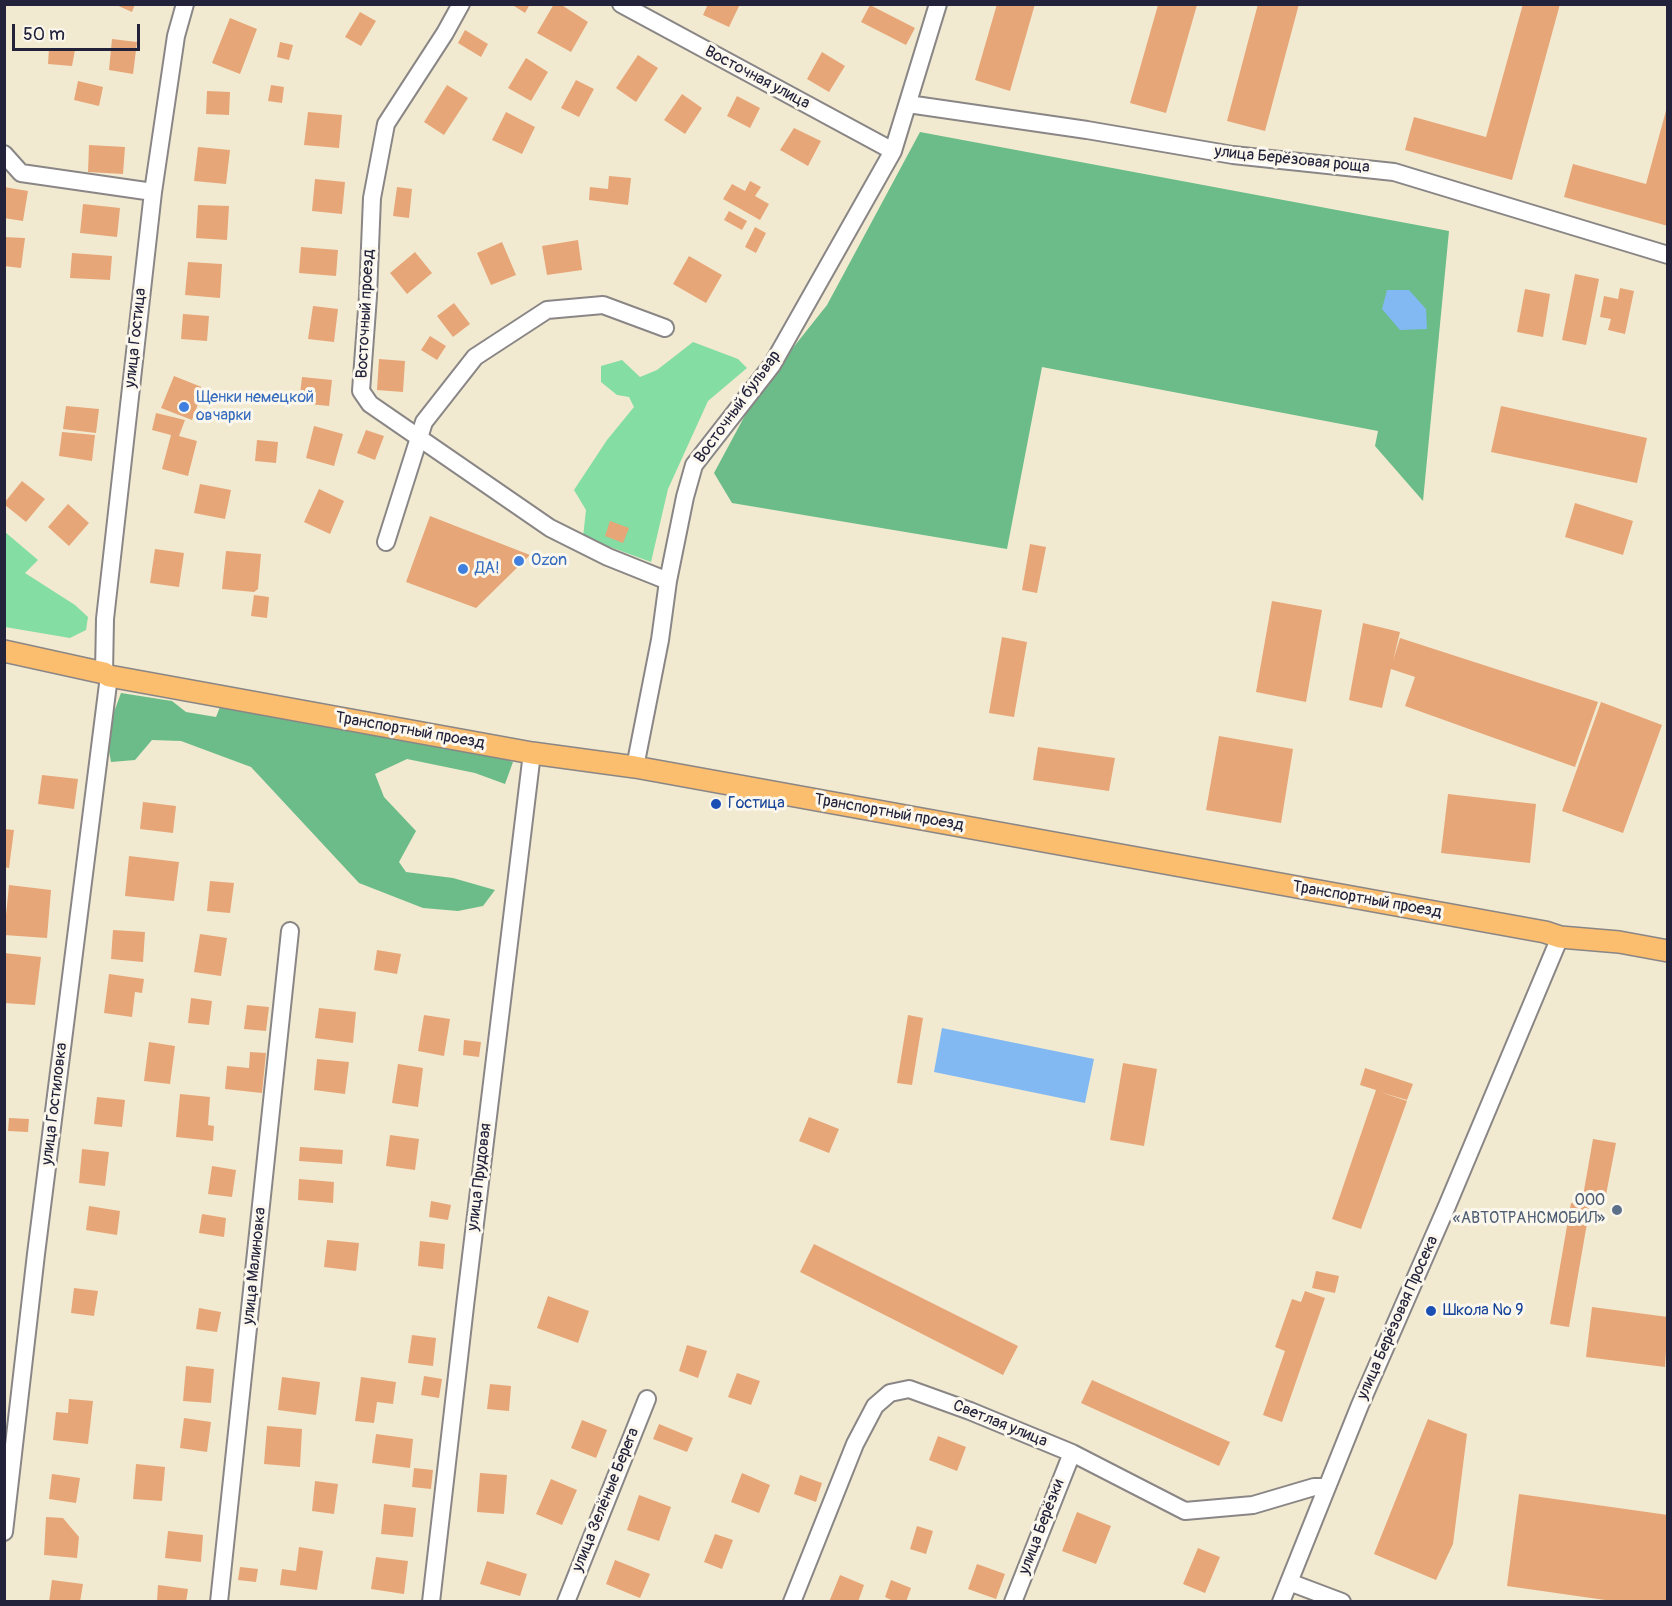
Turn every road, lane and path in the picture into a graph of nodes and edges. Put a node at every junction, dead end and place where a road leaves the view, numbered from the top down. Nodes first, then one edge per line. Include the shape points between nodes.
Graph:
1 (185, 4) edge
2 (461, 4) edge
3 (621, 4) edge
4 (938, 4) edge
5 (908, 104) junction
6 (893, 151) junction
7 (4, 154) edge
8 (153, 192) junction
9 (1668, 255) edge
10 (665, 328) dead end
11 (420, 439) junction
12 (386, 542) dead end
13 (668, 581) junction
14 (4, 651) edge
15 (107, 675) junction
16 (532, 753) junction
17 (635, 767) junction
18 (290, 931) dead end
19 (1560, 937) junction
20 (1668, 951) edge
21 (647, 1399) dead end
22 (1071, 1453) junction
23 (1327, 1487) junction
24 (4, 1532) edge
25 (1289, 1582) junction
26 (219, 1602) edge
27 (431, 1602) edge
28 (566, 1602) edge
29 (792, 1602) edge
30 (1013, 1602) edge
31 (1281, 1602) edge
32 (1342, 1602) edge

1 - 8 street, улица Гостица via 176,36
2 - 11 street, Восточный проезд via 386,124 372,198 361,392 370,404
3 - 6 street, Восточная улица
4 - 5 street, Восточный бульвар
5 - 6 street, Восточный бульвар
5 - 9 street, улица Берёзовая роща via 1233,155 1394,172
6 - 13 street, Восточный бульвар via 772,365 694,465
7 - 8 street via 21,173
8 - 15 street, улица Гостица via 105,620
10 - 11 street via 603,305 547,310 475,357 424,422
11 - 12 street
11 - 13 street, Восточный проезд via 550,528
13 - 17 street, Восточный бульвар
14 - 15 main road, Транспортный проезд
15 - 16 main road, Транспортный проезд
15 - 24 street, улица Гостиловка
16 - 17 main road, Транспортный проезд
16 - 27 street, улица Прудовая
17 - 19 main road, Транспортный проезд
18 - 26 street, улица Малиновка
19 - 20 main road, Транспортный проезд
19 - 23 street, улица Берёзовая Просека
21 - 28 street, улица Зелёные Берега
22 - 23 street, Светлая улица via 1185,1511 1253,1505 1314,1486
22 - 29 street, Светлая улица via 909,1389 890,1393 875,1406 847,1460
22 - 30 street, улица Берёзки
23 - 25 street, улица Берёзовая Просека
25 - 31 street, улица Берёзовая Просека
25 - 32 street

